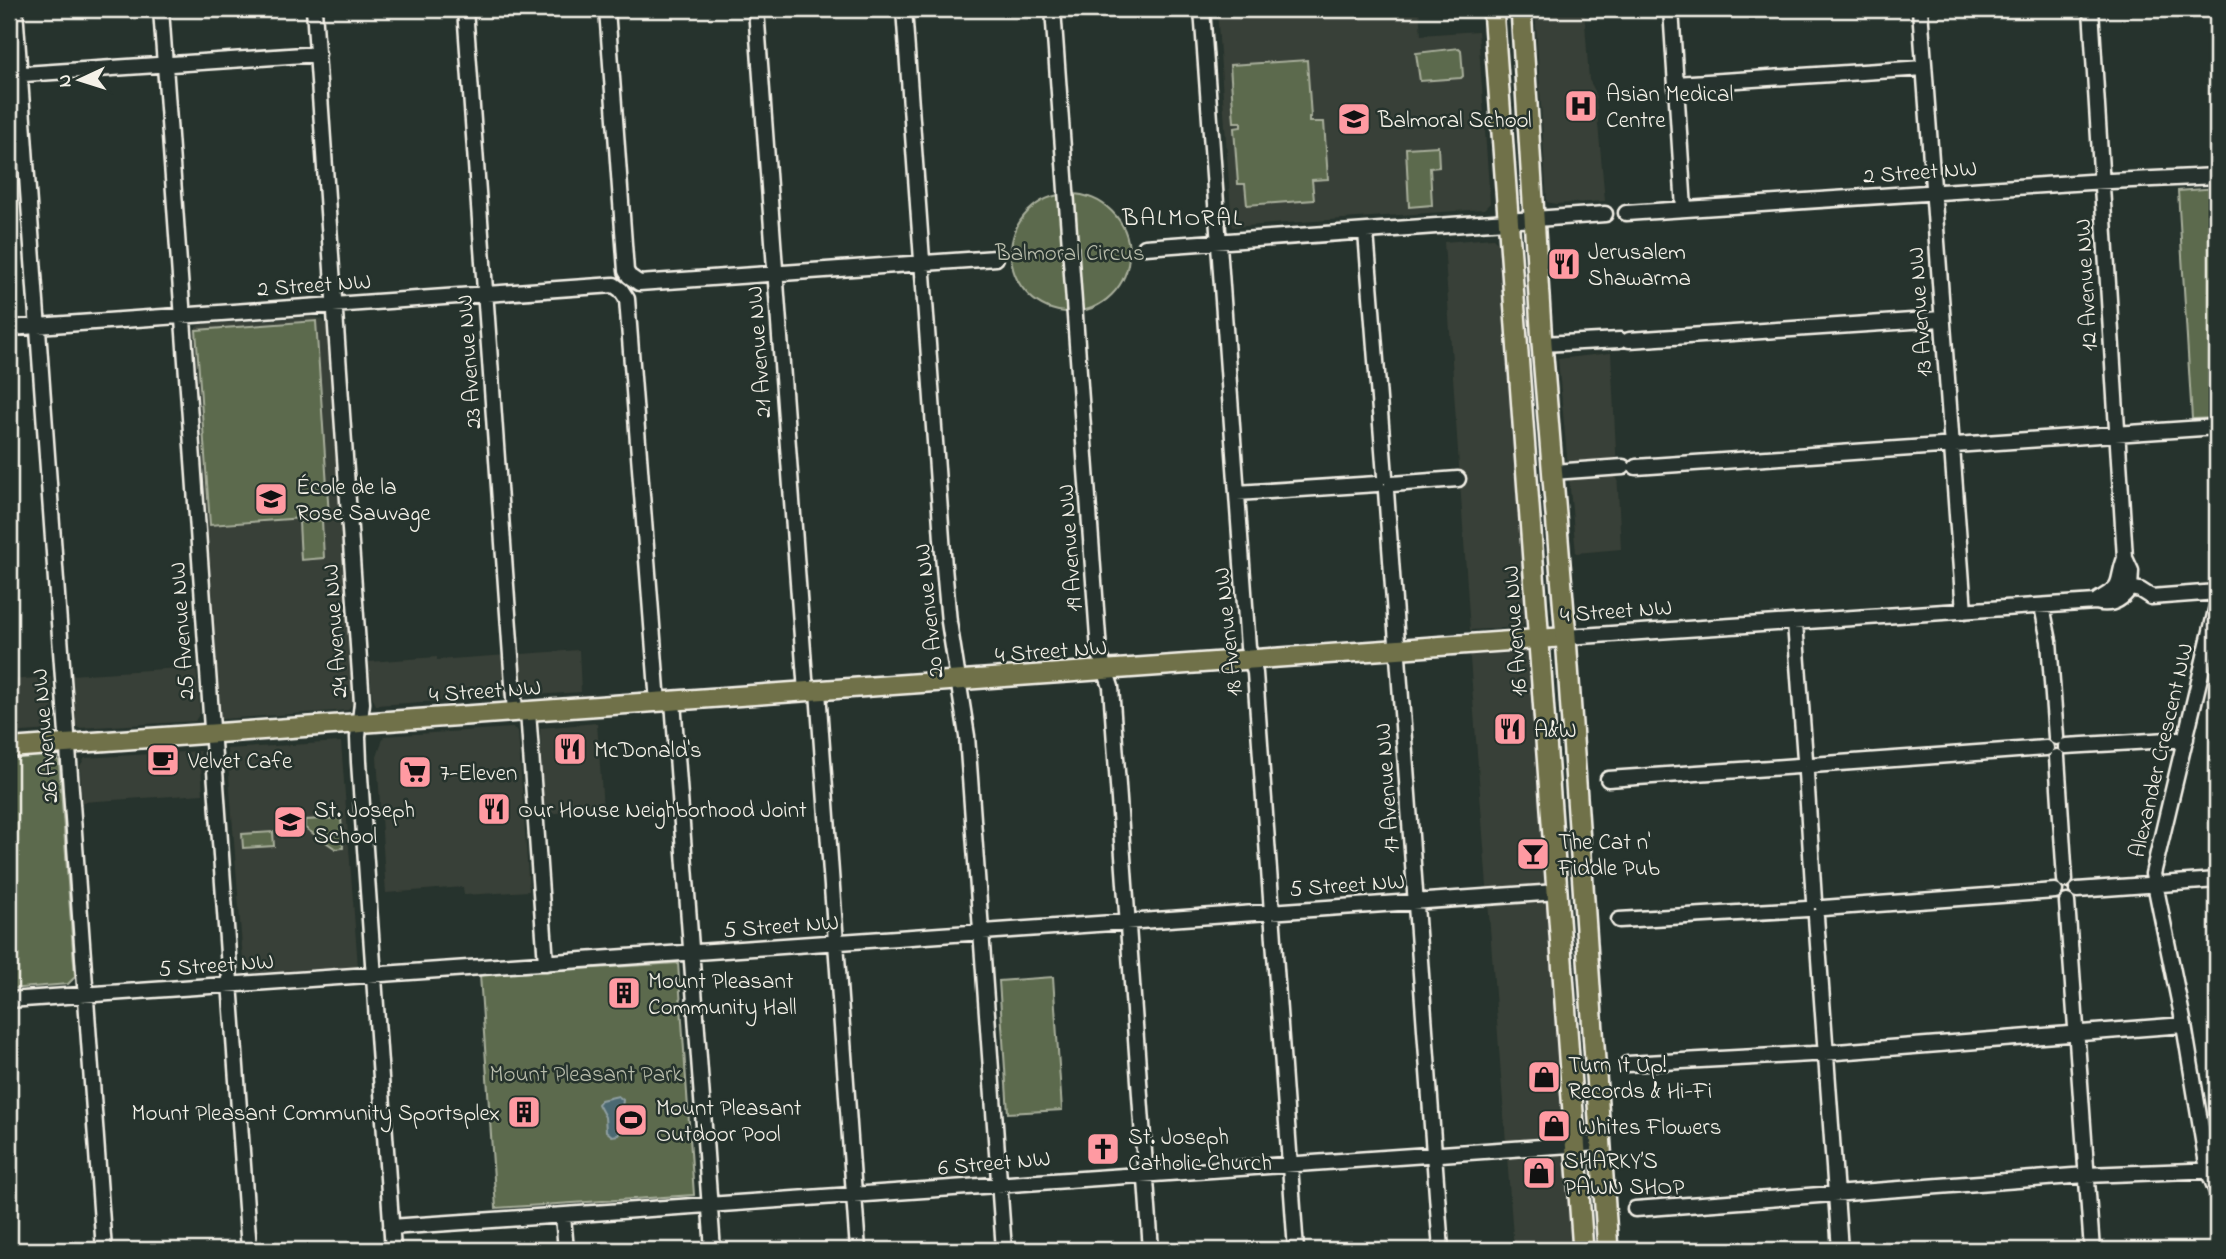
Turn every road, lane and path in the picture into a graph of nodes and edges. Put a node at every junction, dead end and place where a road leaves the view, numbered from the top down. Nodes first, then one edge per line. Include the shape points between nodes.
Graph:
1 (15, 9) edge
2 (161, 9) edge
3 (314, 9) edge
4 (465, 9) edge
5 (607, 9) edge
6 (756, 9) edge
7 (904, 9) edge
8 (1053, 9) edge
9 (1202, 9) edge
10 (1493, 9) edge
11 (1521, 9) edge
12 (1671, 9) edge
13 (1920, 9) edge
14 (2091, 9) edge
15 (318, 54) junction
16 (165, 65) junction
17 (1924, 68) junction
18 (14, 75) edge
19 (1676, 84) junction
20 (2217, 176) edge
21 (2101, 182) junction
22 (1933, 193) junction
23 (1684, 209) junction
24 (1605, 214) dead end
25 (1626, 214) dead end
26 (1536, 220) junction
27 (1509, 222) junction
28 (1366, 232) junction
29 (1218, 243) junction
30 (1145, 247) dead end
31 (996, 258) dead end
32 (923, 263) junction
33 (775, 274) junction
34 (626, 284) junction
35 (486, 295) junction
36 (335, 305) junction
37 (183, 316) junction
38 (1942, 319) junction
39 (37, 326) junction
40 (9, 328) edge
41 (1542, 344) junction
42 (2217, 427) edge
43 (2116, 433) junction
44 (1952, 444) junction
45 (1553, 472) junction
46 (1458, 479) dead end
47 (1385, 484) junction
48 (1237, 493) junction
49 (2124, 588) junction
50 (2217, 593) edge
51 (2047, 605) junction
52 (2217, 606) edge
53 (1964, 611) junction
54 (1795, 623) junction
55 (1566, 637) junction
56 (1539, 640) junction
57 (1398, 650) junction
58 (1252, 660) junction
59 (1106, 671) junction
60 (958, 681) junction
61 (812, 692) junction
62 (665, 702) junction
63 (522, 712) junction
64 (360, 724) junction
65 (211, 734) junction
66 (2186, 739) junction
67 (67, 744) junction
68 (2056, 747) junction
69 (9, 748) edge
70 (1805, 765) junction
71 (1608, 779) dead end
72 (2065, 880) junction
73 (2217, 880) edge
74 (2155, 885) junction
75 (2077, 890) junction
76 (2055, 891) junction
77 (1557, 892) junction
78 (1416, 902) junction
79 (2067, 902) junction
80 (1815, 909) junction
81 (1271, 912) junction
82 (1619, 920) dead end
83 (1127, 923) junction
84 (981, 933) junction
85 (836, 943) junction
86 (691, 954) junction
87 (546, 963) junction
88 (374, 976) junction
89 (230, 985) junction
90 (87, 995) junction
91 (9, 1000) edge
92 (2184, 1025) junction
93 (2076, 1035) junction
94 (1826, 1052) junction
95 (1626, 1064) dead end
96 (1600, 1143) junction
97 (1575, 1145) junction
98 (1435, 1154) junction
99 (1290, 1163) junction
100 (2212, 1170) edge
101 (1146, 1173) junction
102 (2086, 1175) junction
103 (999, 1184) junction
104 (1836, 1192) junction
105 (2217, 1192) edge
106 (854, 1195) junction
107 (710, 1205) junction
108 (1635, 1209) dead end
109 (563, 1216) junction
110 (391, 1227) junction
111 (104, 1250) edge
112 (249, 1250) edge
113 (393, 1250) edge
114 (565, 1250) edge
115 (713, 1250) edge
116 (858, 1250) edge
117 (1004, 1250) edge
118 (1151, 1250) edge
119 (1296, 1250) edge
120 (1441, 1250) edge
121 (1583, 1250) edge
122 (1608, 1250) edge
123 (1840, 1250) edge
124 (2092, 1250) edge

1 - 18 street, 26 Avenue NW
2 - 16 street, 25 Avenue NW
3 - 15 street, 24 Avenue NW
4 - 35 street, 23 Avenue NW
5 - 34 street
6 - 33 street, 21 Avenue NW
7 - 32 street, 20 Avenue NW
8 - 59 street, 19 Avenue NW via 1099,652
9 - 29 street, 18 Avenue NW
10 - 27 highway, 16 Avenue NW
11 - 26 highway
12 - 19 street
13 - 17 street, 13 Avenue NW
14 - 21 street, 12 Avenue NW
15 - 16 street
15 - 36 street, 24 Avenue NW
16 - 18 street
16 - 37 street, 25 Avenue NW
17 - 19 street
17 - 22 street, 13 Avenue NW
18 - 39 street, 26 Avenue NW
19 - 23 street
20 - 21 street, 2 Street NW
21 - 22 street, 2 Street NW
21 - 43 street, 12 Avenue NW
22 - 23 street, 2 Street NW
22 - 38 street, 13 Avenue NW
23 - 25 street, 2 Street NW
24 - 26 street
26 - 27 street
26 - 41 highway
27 - 28 street
27 - 56 highway, 16 Avenue NW
28 - 29 street
28 - 47 street, 17 Avenue NW
29 - 30 street
29 - 48 street, 18 Avenue NW
31 - 32 street, 2 Street NW
32 - 33 street, 2 Street NW
32 - 60 street, 20 Avenue NW via 944,567
33 - 34 street, 2 Street NW
33 - 61 street, 21 Avenue NW
34 - 35 street, 2 Street NW
34 - 62 street
35 - 36 street, 2 Street NW
35 - 63 street, 23 Avenue NW
36 - 37 street, 2 Street NW
36 - 64 street, 24 Avenue NW
37 - 39 street, 2 Street NW
37 - 65 street, 25 Avenue NW
38 - 41 street
38 - 44 street, 13 Avenue NW
39 - 40 street, 2 Street NW
39 - 67 street, 26 Avenue NW
41 - 45 highway
42 - 43 street
43 - 44 street
43 - 49 street, 12 Avenue NW via 2125,558 2131,571
44 - 45 street
44 - 53 street, 13 Avenue NW
45 - 55 highway
46 - 47 street
47 - 48 street
47 - 57 street, 17 Avenue NW
48 - 58 street, 18 Avenue NW
49 - 50 street via 2151,597
49 - 51 street, 4 Street NW via 2125,595 2110,604
51 - 53 street, 4 Street NW
51 - 68 street
52 - 66 street, Alexander Crescent NW
53 - 54 street, 4 Street NW
54 - 55 street, 4 Street NW
54 - 70 street
55 - 56 main road, 4 Street NW
55 - 96 highway
56 - 57 main road, 4 Street NW
56 - 77 highway, 16 Avenue NW
57 - 58 main road, 4 Street NW
57 - 78 street, 17 Avenue NW
58 - 59 main road, 4 Street NW
58 - 81 street, 18 Avenue NW
59 - 60 main road, 4 Street NW
59 - 83 street, 19 Avenue NW via 1111,687
60 - 61 main road, 4 Street NW
60 - 84 street, 20 Avenue NW via 967,737
61 - 62 main road, 4 Street NW
61 - 85 street, 21 Avenue NW
62 - 63 main road, 4 Street NW
62 - 86 street
63 - 64 main road, 4 Street NW
63 - 87 street, 23 Avenue NW
64 - 65 main road, 4 Street NW
64 - 88 street, 24 Avenue NW
65 - 67 main road, 4 Street NW
65 - 89 street, 25 Avenue NW
66 - 68 street
66 - 74 street, Alexander Crescent NW via 2153,874
67 - 69 main road, 4 Street NW
67 - 90 street, 26 Avenue NW
68 - 70 street
68 - 72 street
70 - 71 street
70 - 80 street
72 - 75 street via 2072,881
72 - 76 street
73 - 74 street
74 - 75 street
74 - 92 street, Alexander Crescent NW
75 - 79 street
76 - 79 street
76 - 80 street
77 - 78 street, 5 Street NW
77 - 97 highway, 16 Avenue NW
78 - 81 street, 5 Street NW
78 - 98 street, 17 Avenue NW
79 - 93 street
80 - 82 street
80 - 94 street
81 - 83 street, 5 Street NW
81 - 99 street, 18 Avenue NW
83 - 84 street, 5 Street NW
83 - 101 street, 19 Avenue NW
84 - 85 street, 5 Street NW
84 - 103 street, 20 Avenue NW
85 - 86 street, 5 Street NW
85 - 106 street, 21 Avenue NW
86 - 87 street, 5 Street NW
86 - 107 street
87 - 88 street, 5 Street NW
88 - 89 street, 5 Street NW
88 - 110 street, 24 Avenue NW
89 - 90 street, 5 Street NW
89 - 112 street, 25 Avenue NW
90 - 91 street, 5 Street NW
90 - 111 street, 26 Avenue NW
92 - 93 street
92 - 100 street, Alexander Crescent NW
93 - 94 street
93 - 102 street
94 - 95 street
94 - 104 street
96 - 97 street, 6 Street NW
96 - 122 highway
97 - 98 street, 6 Street NW
97 - 121 highway, 16 Avenue NW
98 - 99 street, 6 Street NW
98 - 120 street, 17 Avenue NW
99 - 101 street, 6 Street NW
99 - 119 street, 18 Avenue NW
100 - 102 street
100 - 105 street, Alexander Crescent NW
101 - 103 street, 6 Street NW
101 - 118 street, 19 Avenue NW
102 - 104 street
102 - 124 street
103 - 106 street, 6 Street NW
103 - 117 street, 20 Avenue NW
104 - 108 street
104 - 123 street
106 - 107 street, 6 Street NW
106 - 116 street, 21 Avenue NW
107 - 109 street, 6 Street NW
107 - 115 street
109 - 110 street, 6 Street NW
109 - 114 street
110 - 113 street, 24 Avenue NW

